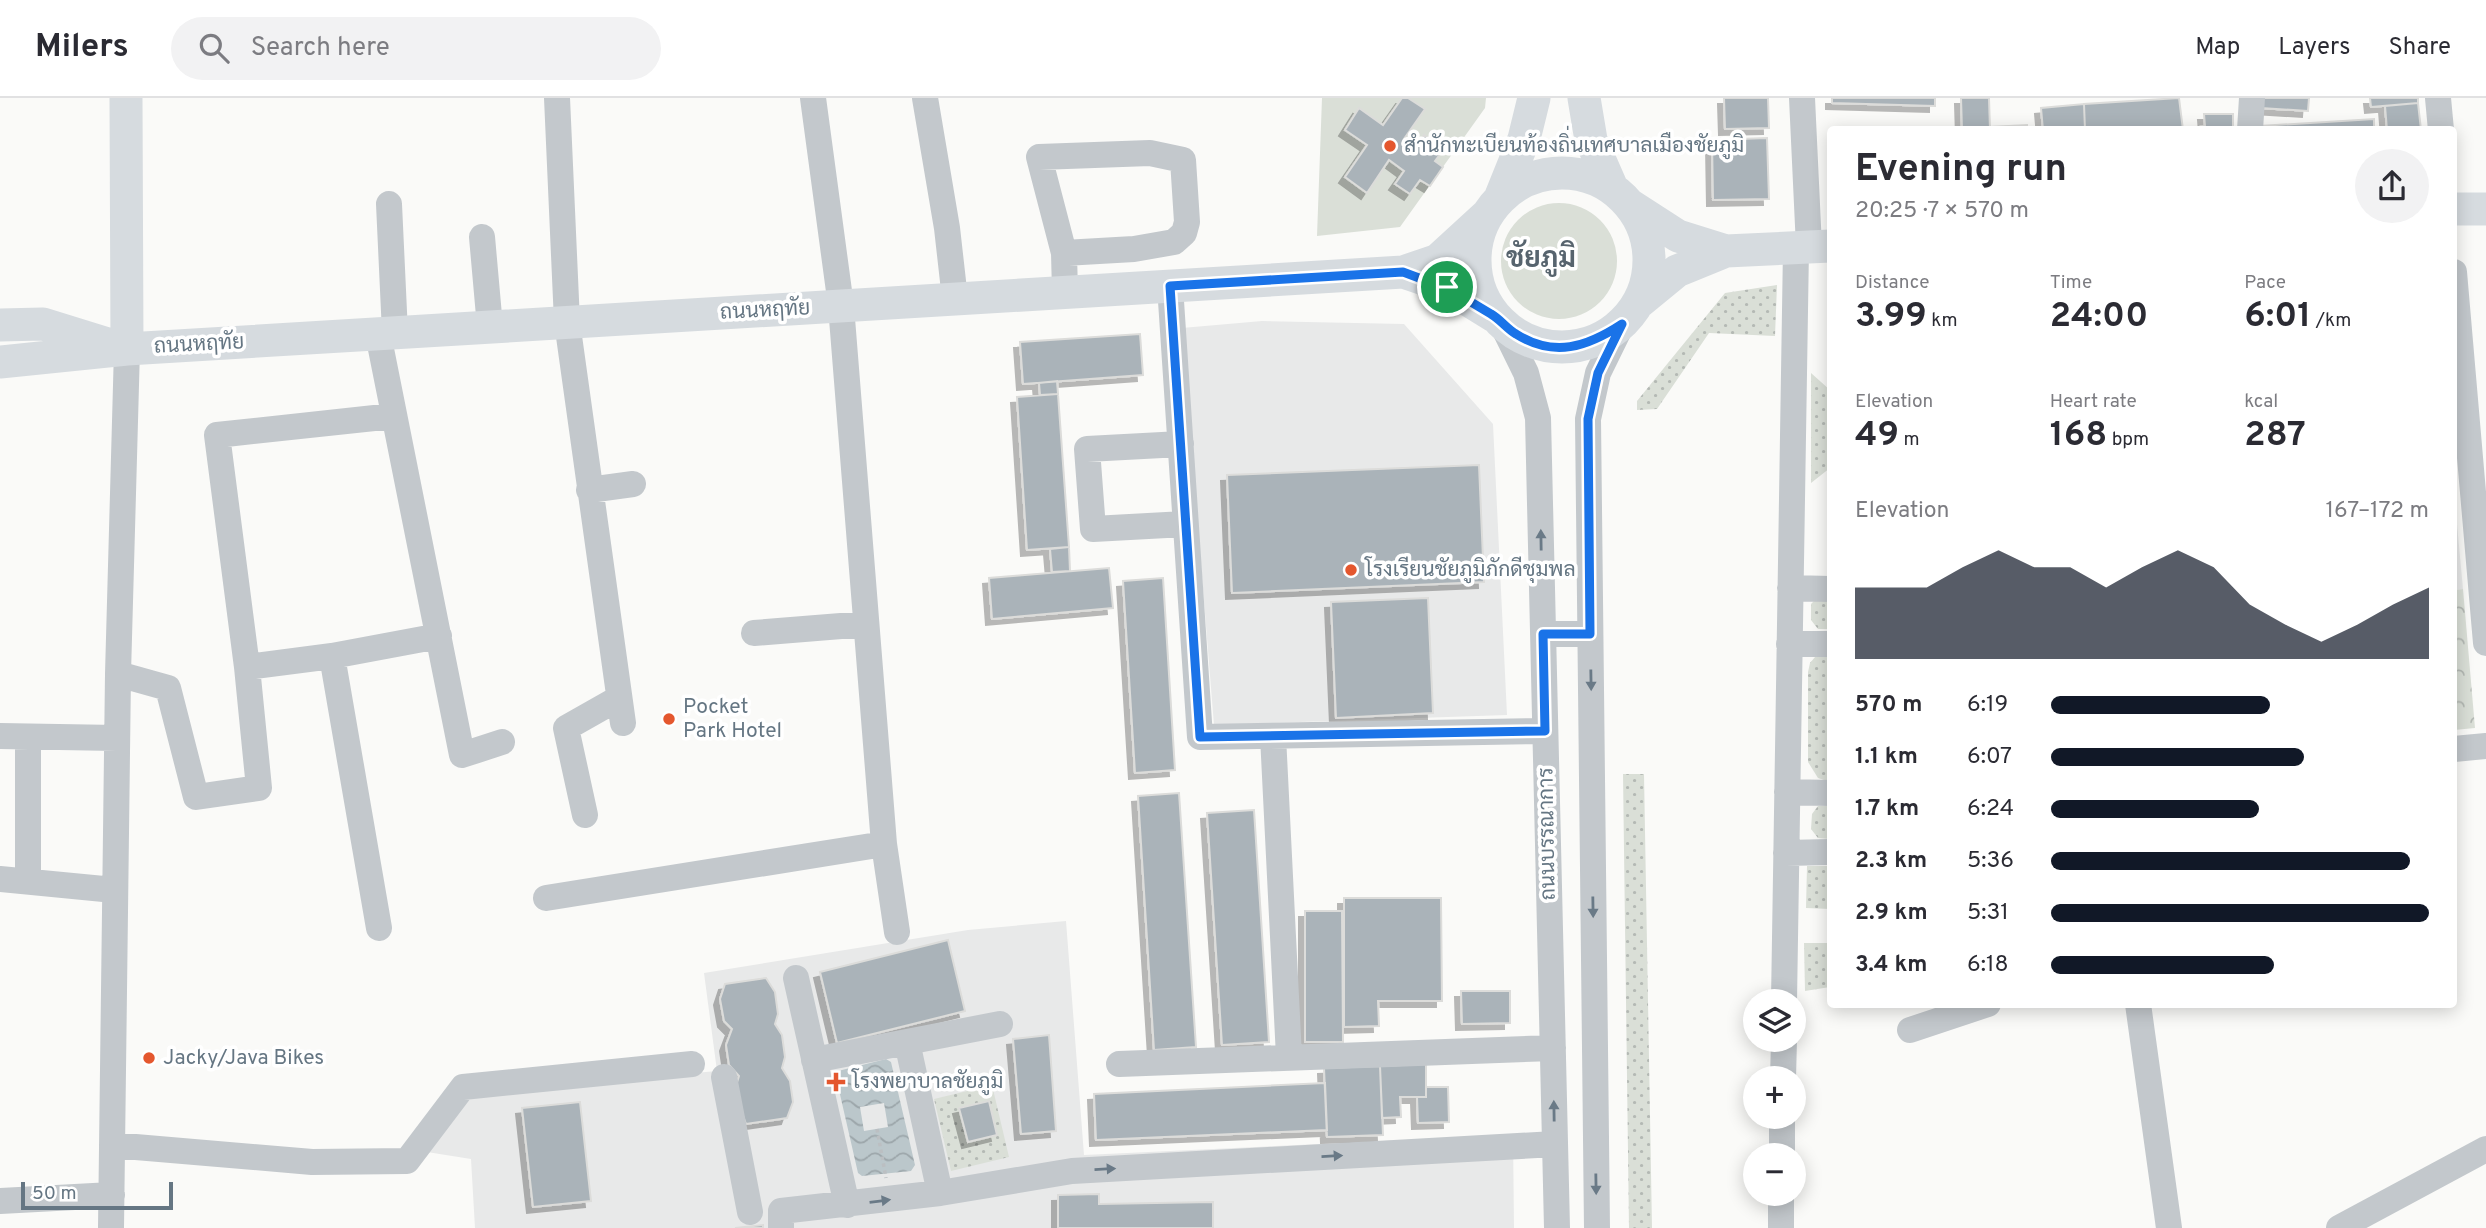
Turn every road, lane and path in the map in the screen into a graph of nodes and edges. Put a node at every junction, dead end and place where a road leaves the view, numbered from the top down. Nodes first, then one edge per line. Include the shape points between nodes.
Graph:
1 (126, 98) edge
2 (557, 98) edge
3 (813, 98) edge
4 (925, 98) edge
5 (1534, 98) edge
6 (1584, 98) edge
7 (1802, 98) edge
8 (2252, 98) edge
9 (2438, 98) edge
10 (2250, 126) edge
11 (2441, 126) edge
12 (1621, 197) junction
13 (389, 204) dead end
14 (1494, 206) junction
15 (2457, 209) edge
16 (2486, 209) edge
17 (482, 237) dead end
18 (1812, 247) edge
19 (1726, 251) junction
20 (1064, 253) junction
21 (1403, 272) junction
22 (1170, 286) junction
23 (2457, 287) edge
24 (1065, 292) junction
25 (954, 299) junction
26 (841, 306) junction
27 (0, 307) edge
28 (1630, 314) junction
29 (1497, 319) junction
30 (567, 322) junction
31 (43, 324) junction
32 (0, 325) edge
33 (490, 327) junction
34 (386, 334) junction
35 (0, 347) edge
36 (127, 349) junction
37 (43, 359) junction
38 (0, 362) edge
39 (2474, 371) edge
40 (2459, 409) edge
41 (393, 416) junction
42 (1181, 444) junction
43 (633, 484) dead end
44 (589, 490) junction
45 (1185, 524) junction
46 (1790, 588) junction
47 (1827, 589) edge
48 (866, 624) junction
49 (2486, 633) edge
50 (754, 634) dead end
51 (1543, 634) junction
52 (1590, 634) junction
53 (439, 636) junction
54 (1789, 644) junction
55 (1827, 644) edge
56 (332, 656) junction
57 (247, 667) junction
58 (118, 674) junction
59 (1545, 731) junction
60 (0, 736) edge
61 (1273, 736) junction
62 (28, 737) junction
63 (117, 738) junction
64 (502, 742) dead end
65 (2486, 746) edge
66 (2457, 749) edge
67 (1787, 792) junction
68 (1827, 793) edge
69 (585, 815) dead end
70 (884, 844) junction
71 (1786, 852) junction
72 (1827, 852) edge
73 (0, 879) edge
74 (28, 880) junction
75 (114, 890) junction
76 (546, 898) dead end
77 (379, 928) dead end
78 (897, 932) dead end
79 (1594, 947) junction
80 (1550, 949) junction
81 (796, 978) dead end
82 (1784, 989) edge
83 (1977, 1008) edge
84 (2139, 1008) edge
85 (1000, 1024) dead end
86 (1910, 1030) dead end
87 (907, 1042) junction
88 (1553, 1048) junction
89 (1289, 1057) junction
90 (814, 1060) junction
91 (692, 1064) dead end
92 (1119, 1064) dead end
93 (724, 1077) dead end
94 (877, 1129) dead end
95 (1555, 1144) junction
96 (112, 1145) junction
97 (2486, 1149) edge
98 (885, 1174) dead end
99 (940, 1193) junction
100 (112, 1195) junction
101 (0, 1201) edge
102 (847, 1205) junction
103 (1781, 1206) edge
104 (750, 1212) dead end
105 (111, 1228) edge
106 (781, 1228) edge
107 (1557, 1228) edge
108 (1597, 1228) edge
109 (1781, 1228) edge
110 (2169, 1228) edge
111 (2339, 1228) edge

1 - 36 main road
2 - 30 street
3 - 26 street
4 - 25 street
5 - 14 main road via 1524,139
6 - 12 main road via 1591,140
7 - 18 street
8 - 10 street
9 - 11 street
12 - 14 main road via 1589,177 1566,172 1521,182
12 - 19 main road via 1678,236
12 - 28 main road via 1643,228 1648,252 1647,279
13 - 34 street
14 - 21 main road, ถนนหฤทัย via 1438,260
14 - 29 main road via 1477,239 1474,264 1480,291
15 - 16 main road
17 - 33 street
18 - 19 main road
18 - 46 street
19 - 28 main road via 1677,271
20 - 20 street via 1174,242 1187,222 1183,160 1150,153 1039,157
20 - 24 street
21 - 22 main road, ถนนหฤทัย
21 - 29 main road, ถนนหฤทัย via 1447,287
22 - 24 main road, ถนนหฤทัย
22 - 42 street
23 - 39 street
24 - 25 main road, ถนนหฤทัย
25 - 26 main road, ถนนหฤทัย
26 - 30 main road, ถนนหฤทัย
26 - 48 street
27 - 31 main road
28 - 29 main road via 1598,340 1570,348 1541,345 1515,334
28 - 52 street via 1598,373 1588,419
51 -> 29 street, ถนนบรรณาการ via 1538,418 1526,373
30 - 33 main road, ถนนหฤทัย
30 - 44 street
31 - 32 main road
31 - 36 main road
33 - 34 main road, ถนนหฤทัย
34 - 36 main road, ถนนหฤทัย
34 - 41 street
35 - 37 main road
36 - 37 main road, ถนนหฤทัย
36 - 58 street
37 - 38 main road, ถนนหฤทัย
39 - 40 street
40 - 49 street
41 - 53 street
41 - 57 street via 217,435
42 - 45 street
42 - 45 street via 1087,449 1093,529
43 - 44 street
44 - 69 street via 621,711 566,728
45 - 61 street via 1200,737
46 - 47 street
46 - 54 street
48 - 50 street
48 - 70 street
51 - 52 street
51 - 59 street, ถนนบรรณาการ
52 -> 79 street
53 - 56 street
53 - 64 street via 462,755
54 - 55 street
54 - 67 street
56 - 57 street
56 - 77 street
57 - 58 street via 259,788 196,797 168,688
58 - 63 street
59 - 61 street
59 - 80 street, ถนนบรรณาการ
60 - 62 street
61 - 89 street
62 - 63 street
62 - 74 street
63 - 75 street
65 - 66 street
67 - 68 street
67 - 71 street
70 - 76 street
70 - 78 street
71 - 72 street
71 - 82 street
73 - 74 street
74 - 75 street
75 - 96 street
79 - 80 street
79 -> 108 street
80 - 88 street, ถนนบรรณาการ
81 - 90 street
83 - 86 street
84 - 110 street
85 - 87 street
87 - 90 street
87 - 99 street
88 - 89 street
95 -> 88 street, ถนนบรรณาการ
89 - 92 street
90 - 102 street
91 - 96 street via 463,1087 407,1161 312,1161
93 - 104 street
94 - 98 path
99 -> 95 street via 1072,1171
95 - 107 street, ถนนบรรณาการ
96 - 100 street
97 - 111 street
102 -> 99 street
100 - 101 street
100 - 105 street
102 - 106 street via 781,1211
103 - 109 street

